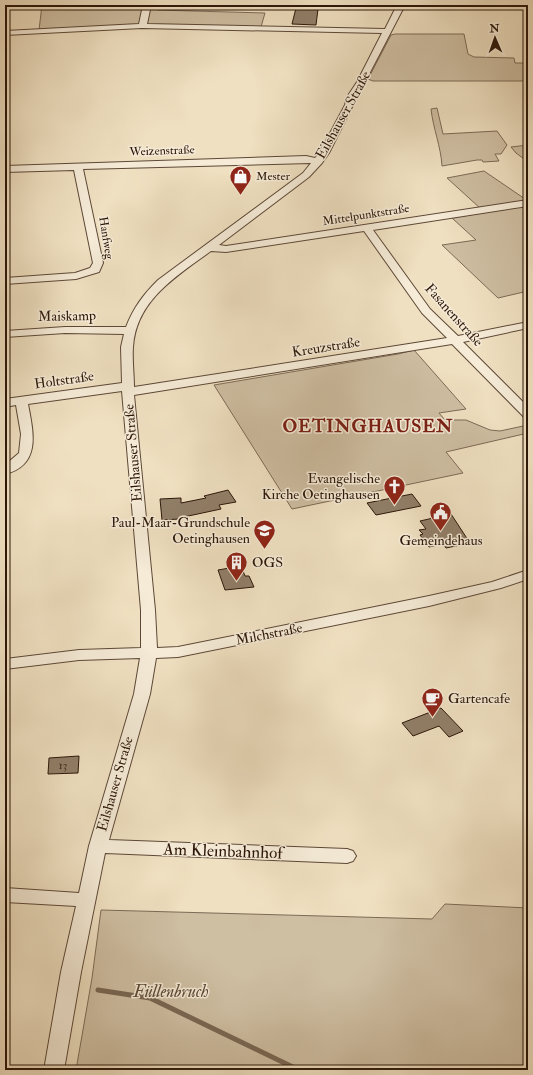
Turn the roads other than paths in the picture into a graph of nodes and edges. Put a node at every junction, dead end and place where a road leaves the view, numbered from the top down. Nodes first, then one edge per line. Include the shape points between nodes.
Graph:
1 (147, 5) edge
2 (401, 5) edge
3 (142, 26) junction
4 (388, 31) junction
5 (5, 33) edge
6 (319, 161) junction
7 (78, 167) junction
8 (5, 169) edge
9 (528, 203) edge
10 (367, 228) junction
11 (208, 247) junction
12 (5, 281) edge
13 (528, 325) edge
14 (130, 331) junction
15 (5, 334) edge
16 (455, 341) junction
17 (128, 389) junction
18 (21, 401) junction
19 (5, 404) edge
20 (528, 414) edge
21 (5, 470) edge
22 (528, 574) edge
23 (149, 653) junction
24 (5, 664) edge
25 (98, 846) junction
26 (348, 856) dead end
27 (5, 895) edge
28 (86, 900) junction
29 (54, 1070) edge

1 - 3 street
2 - 4 street, Eilshauser Straße
3 - 4 street
3 - 5 street
4 - 6 street, Eilshauser Straße
6 - 7 street, Weizenstraße via 306,159
6 - 11 street, Eilshauser Straße via 306,175
7 - 8 street, Weizenstraße
7 - 12 street, Hanfweg via 98,262 95,270 76,276
9 - 10 street, Mittelpunktstraße
10 - 11 street, Mittelpunktstraße via 226,249
10 - 16 street, Fasanenstraße via 426,311
11 - 14 street, Eilshauser Straße via 176,270 149,295 138,310
13 - 16 street, Kreuzstraße
14 - 15 street, Maiskamp via 66,330
14 - 17 street, Eilshauser Straße via 127,347
16 - 17 street, Kreuzstraße
16 - 20 street, Fasanenstraße
17 - 18 street, Holtstraße
17 - 23 street, Eilshauser Straße via 148,610
18 - 19 street, Holtstraße
18 - 21 street via 27,434 25,454
22 - 23 street, Milchstraße via 496,585 421,603 178,652
23 - 24 street, Milchstraße via 79,655
23 - 25 street, Eilshauser Straße via 142,694
25 - 26 street, Am Kleinbahnhof
25 - 28 street, Eilshauser Straße
27 - 28 street
28 - 29 street, Eilshauser Straße

